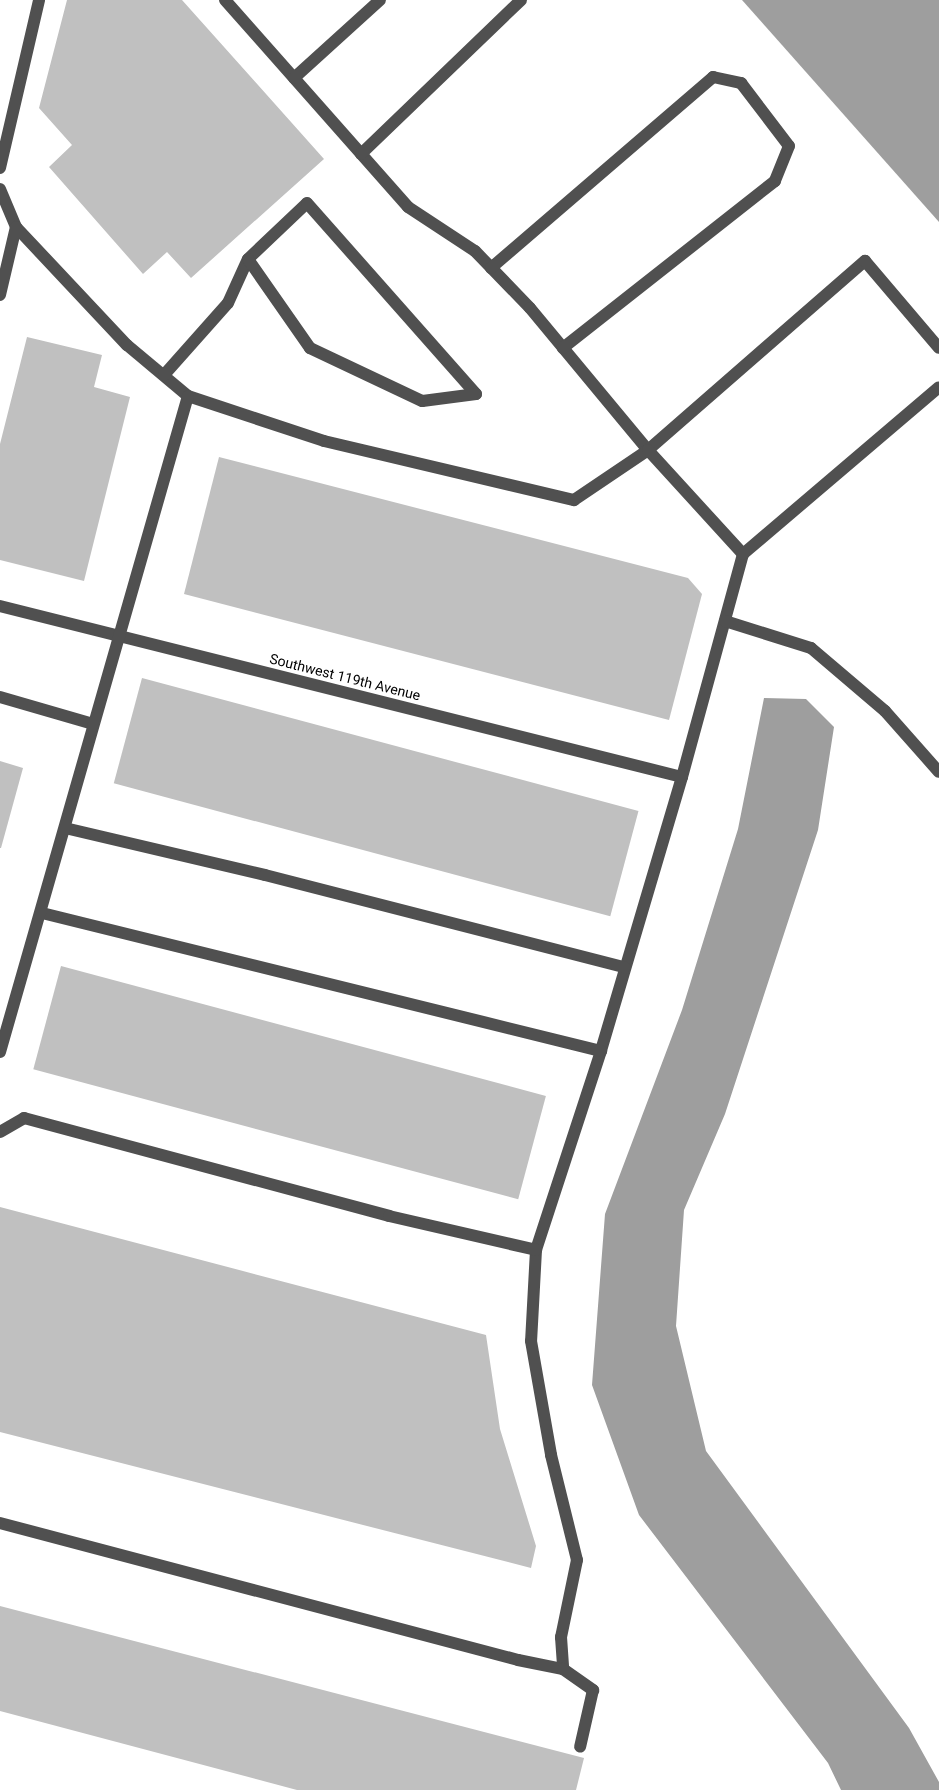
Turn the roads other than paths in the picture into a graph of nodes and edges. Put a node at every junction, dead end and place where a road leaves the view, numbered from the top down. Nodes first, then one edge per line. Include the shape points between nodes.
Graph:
1 (39, 0) edge
2 (225, 0) edge
3 (380, 0) edge
4 (521, 0) edge
5 (294, 78) junction
6 (361, 154) junction
7 (0, 168) edge
8 (0, 189) edge
9 (16, 227) junction
10 (248, 260) junction
11 (491, 268) junction
12 (0, 294) edge
13 (563, 348) junction
14 (939, 348) edge
15 (164, 375) junction
16 (939, 387) edge
17 (188, 396) junction
18 (648, 450) junction
19 (743, 554) junction
20 (0, 606) edge
21 (725, 621) junction
22 (119, 636) junction
23 (0, 697) edge
24 (93, 724) junction
25 (939, 772) edge
26 (682, 777) junction
27 (65, 828) junction
28 (42, 913) junction
29 (624, 967) junction
30 (601, 1051) junction
31 (0, 1052) edge
32 (0, 1132) edge
33 (536, 1250) junction
34 (0, 1522) edge
35 (563, 1669) junction
36 (580, 1746) dead end

1 - 7 street
2 - 5 street
3 - 5 street
4 - 6 street
5 - 6 street
6 - 11 street via 408,207 474,251
8 - 9 street
9 - 12 street
9 - 15 street via 127,345
10 - 10 street via 307,203 476,394 422,401 310,348
10 - 15 street via 228,303
11 - 13 street
11 - 13 street via 713,76 741,83 789,146 775,181
13 - 18 street
14 - 18 street via 865,261
15 - 17 street
16 - 19 street
17 - 18 street via 324,440 574,500
17 - 22 street
18 - 19 street
19 - 21 street
20 - 22 street, Southwest 119th Avenue
21 - 25 street via 811,648 885,711
21 - 26 street
22 - 24 street
22 - 26 street, Southwest 119th Avenue
23 - 24 street
24 - 27 street
26 - 29 street
27 - 28 street
27 - 29 street via 265,875
28 - 30 street
28 - 31 street
29 - 30 street
30 - 33 street
32 - 33 street via 24,1118 389,1216
33 - 35 street via 532,1341 551,1455 577,1560 561,1637
34 - 35 street via 475,1649
35 - 36 street via 593,1690

